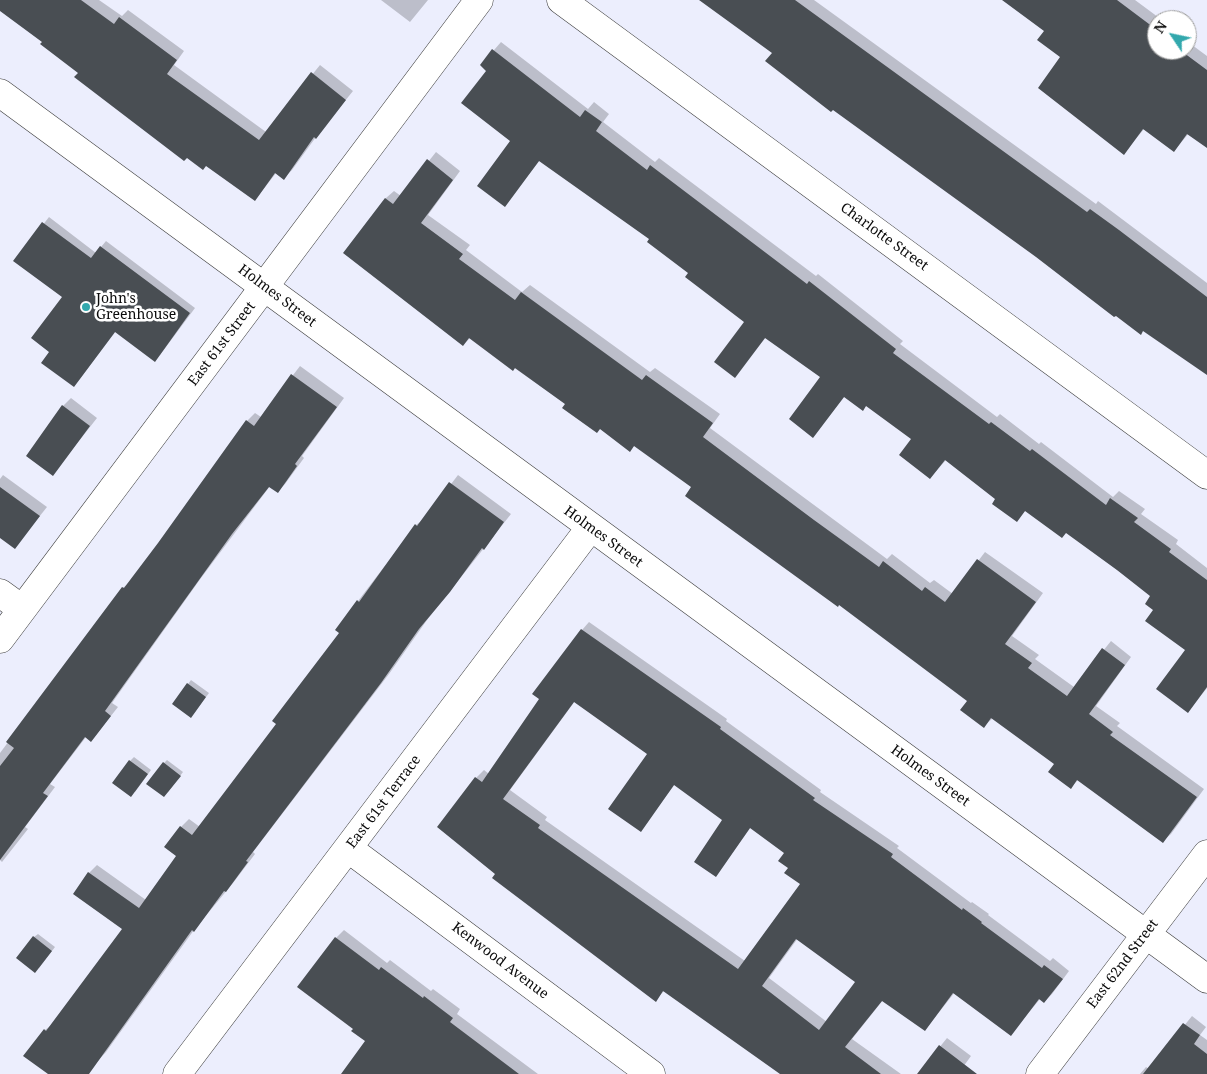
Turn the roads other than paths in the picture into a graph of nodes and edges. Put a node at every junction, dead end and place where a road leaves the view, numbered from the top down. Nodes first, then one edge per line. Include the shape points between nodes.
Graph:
1 (479, 0) edge
2 (562, 0) edge
3 (0, 93) edge
4 (264, 287) junction
5 (1207, 475) edge
6 (590, 528) junction
7 (0, 593) edge
8 (22, 609) junction
9 (0, 639) edge
10 (349, 849) junction
11 (1207, 854) edge
12 (1146, 934) junction
13 (1207, 979) edge
14 (177, 1074) edge
15 (651, 1074) edge
16 (1040, 1074) edge

1 - 4 street, East 61st Street
2 - 5 street, Charlotte Street
3 - 4 street, Holmes Street
4 - 6 street, Holmes Street
4 - 8 street, East 61st Street
6 - 10 street, East 61st Terrace
6 - 12 street, Holmes Street
7 - 8 street
8 - 9 street, East 61st Street
10 - 14 street, East 61st Terrace
10 - 15 street, Kenwood Avenue
11 - 12 street, East 62nd Street
12 - 13 street, Holmes Street
12 - 16 street, East 62nd Street

